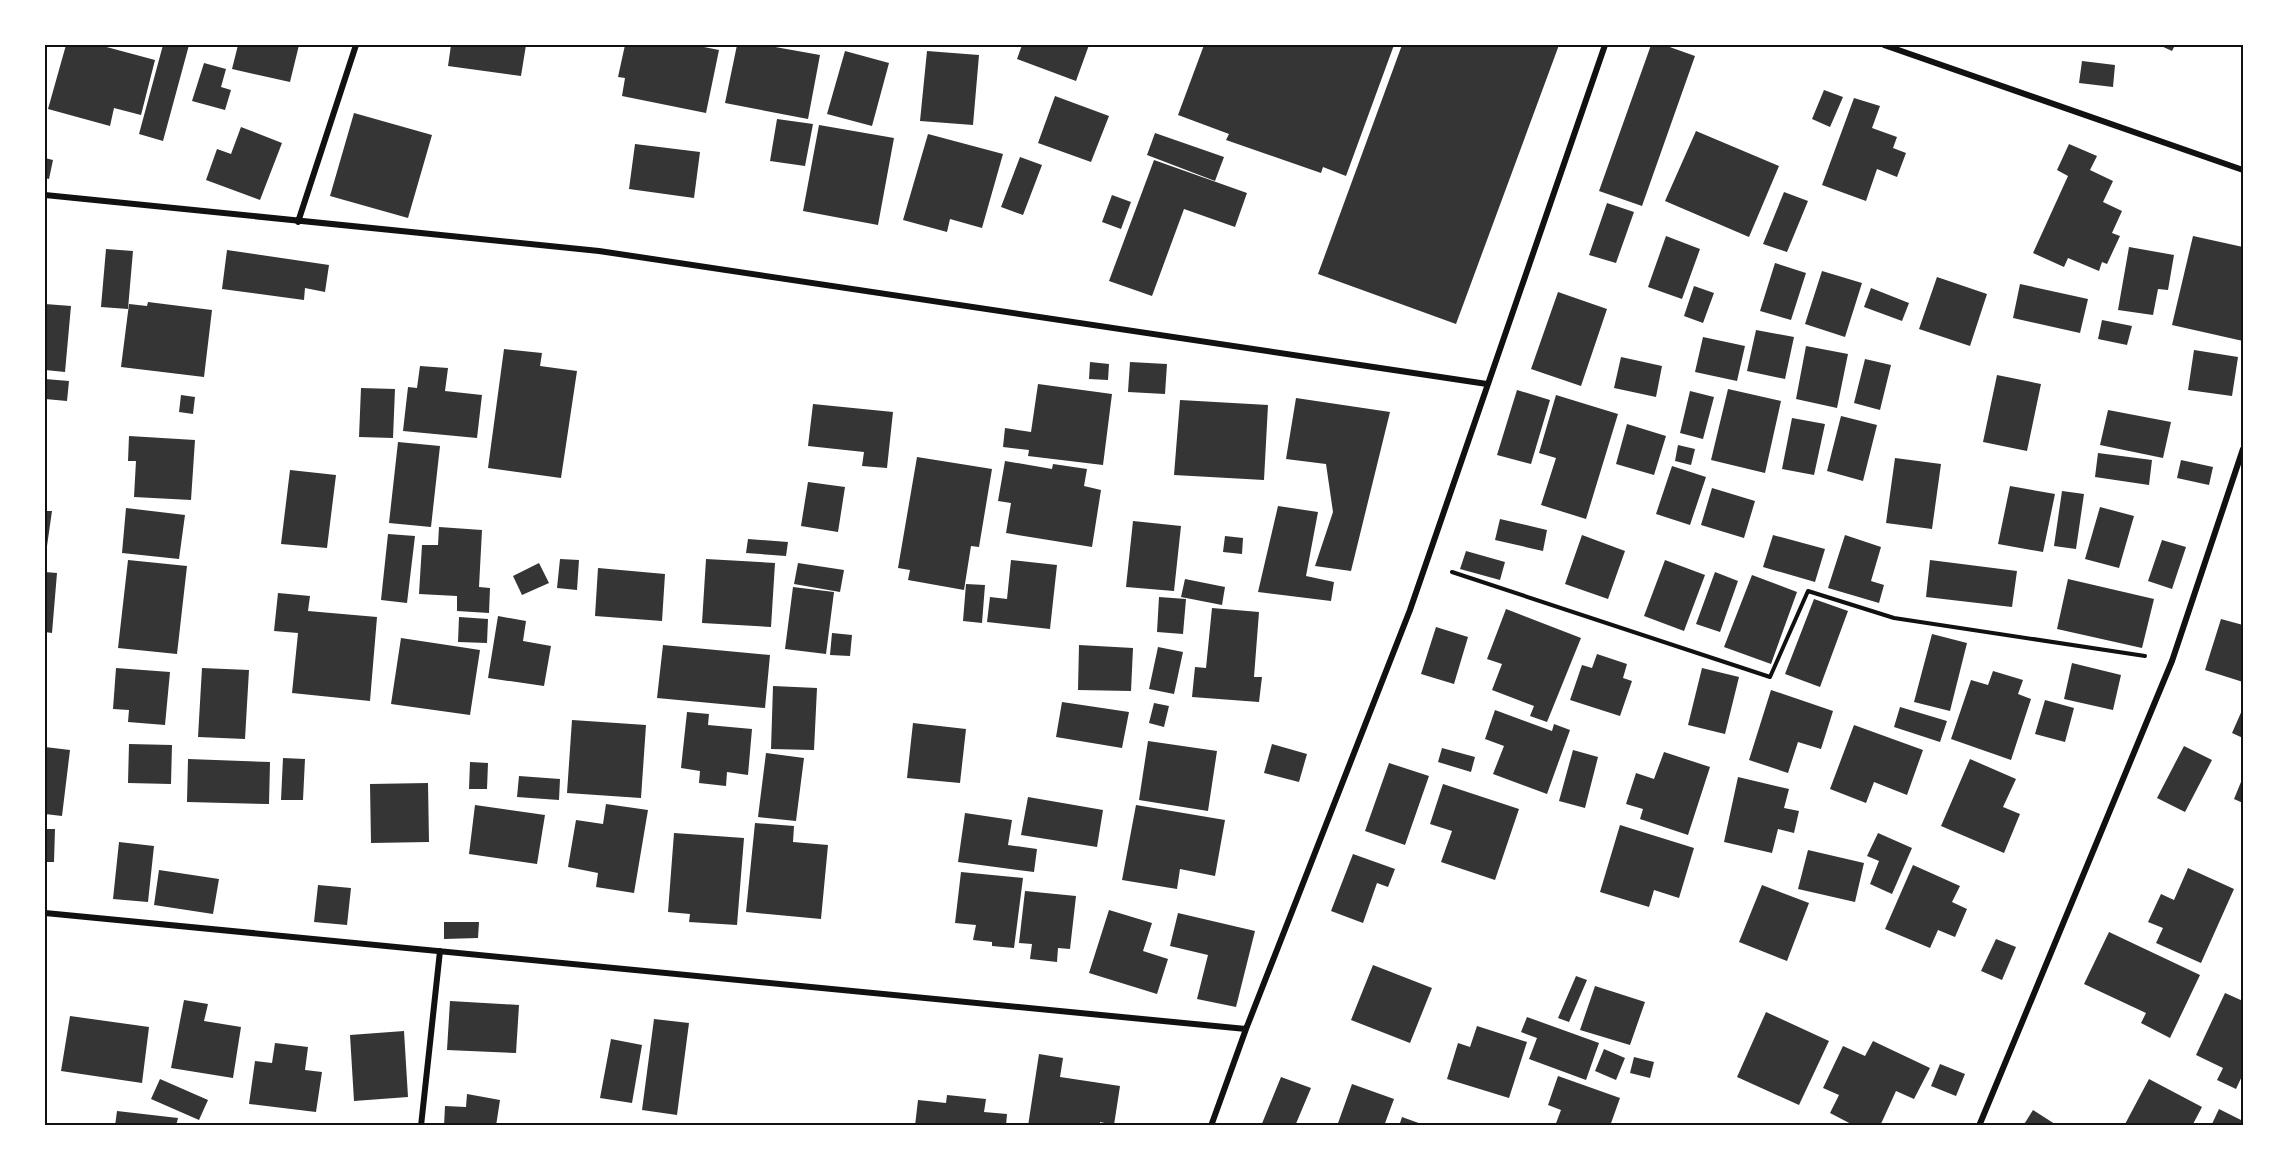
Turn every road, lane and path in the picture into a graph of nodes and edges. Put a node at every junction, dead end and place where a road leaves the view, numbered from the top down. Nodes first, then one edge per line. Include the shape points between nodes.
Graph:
1 (356, 45) edge
2 (1605, 45) edge
3 (1884, 45) edge
4 (2243, 170) edge
5 (45, 195) edge
6 (298, 222) junction
7 (1487, 384) junction
8 (2243, 449) edge
9 (1425, 565) junction
10 (2172, 660) junction
11 (45, 913) edge
12 (440, 951) junction
13 (1246, 1029) junction
14 (421, 1126) edge
15 (1211, 1126) edge
16 (1979, 1126) edge

1 - 6 street
2 - 7 street
3 - 4 street
5 - 6 street
6 - 7 street via 599,252
7 - 9 street
8 - 10 street
9 - 10 path via 1770,677 1808,591 1894,618
9 - 13 street
10 - 16 street
11 - 12 street
12 - 13 street
12 - 14 street
13 - 15 street

